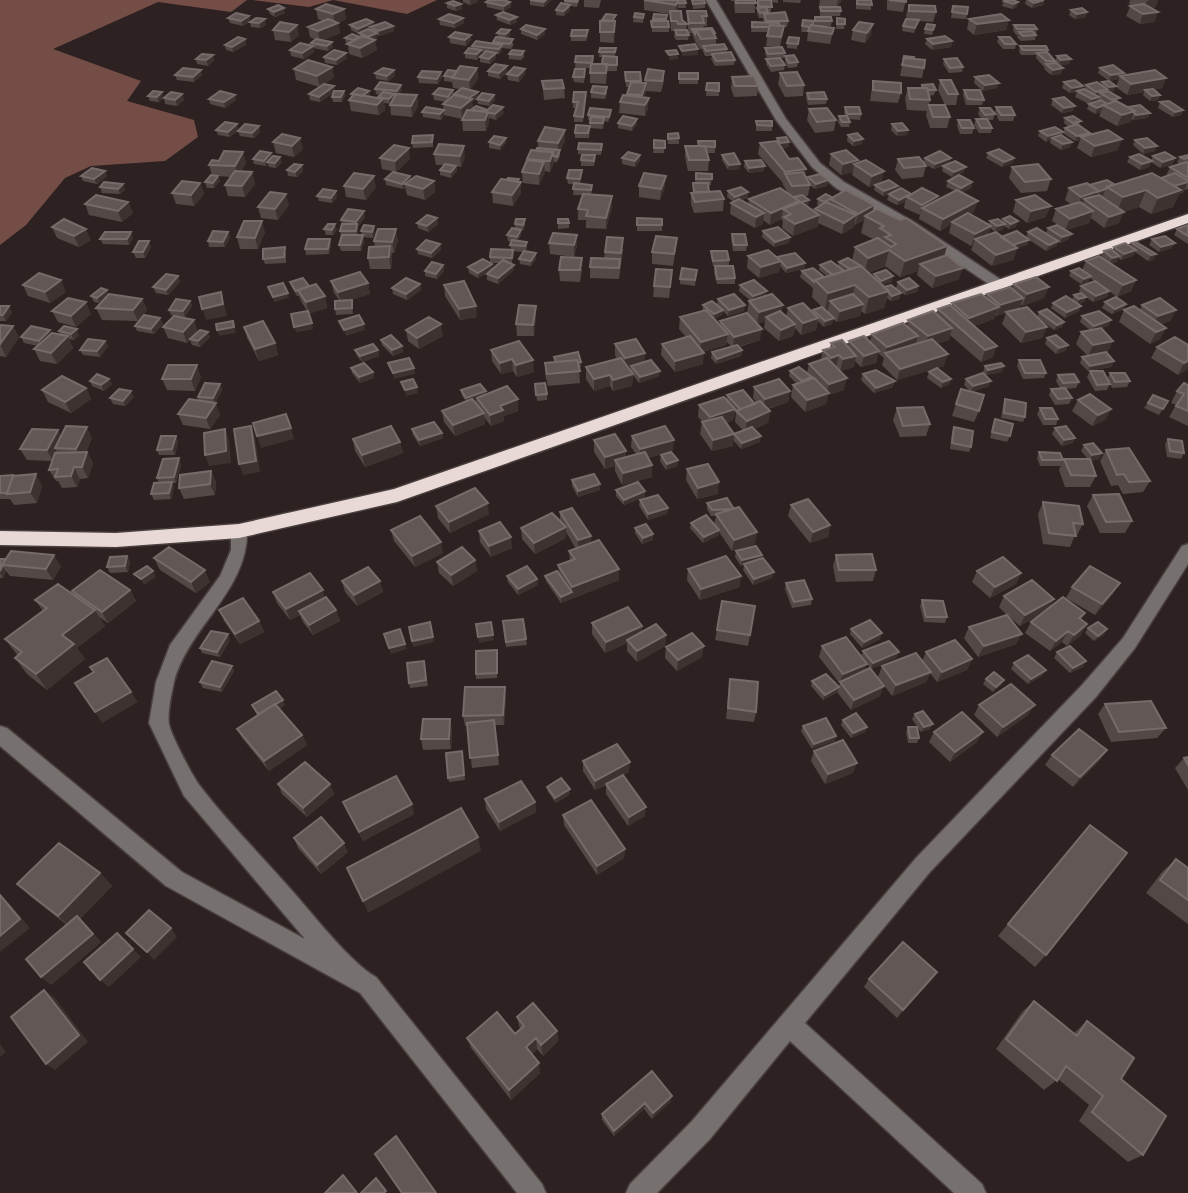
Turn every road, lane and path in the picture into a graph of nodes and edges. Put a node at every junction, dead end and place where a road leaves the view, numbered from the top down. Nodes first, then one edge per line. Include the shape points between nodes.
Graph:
1 (711, 0) edge
2 (1188, 218) edge
3 (998, 284) junction
4 (239, 531) junction
5 (0, 538) edge
6 (1188, 550) edge
7 (0, 734) edge
8 (368, 985) junction
9 (791, 1026) junction
10 (533, 1193) edge
11 (639, 1193) edge
12 (974, 1193) edge

1 - 3 street via 781,120 816,165 840,185
2 - 3 highway
3 - 4 highway via 397,495
4 - 5 highway via 116,540
4 - 8 street via 239,550 227,579 179,645 165,682 159,723 191,790 325,945
6 - 9 street via 1129,643 1089,691 923,865
7 - 8 street via 174,879
8 - 10 street
9 - 11 street
9 - 12 street

